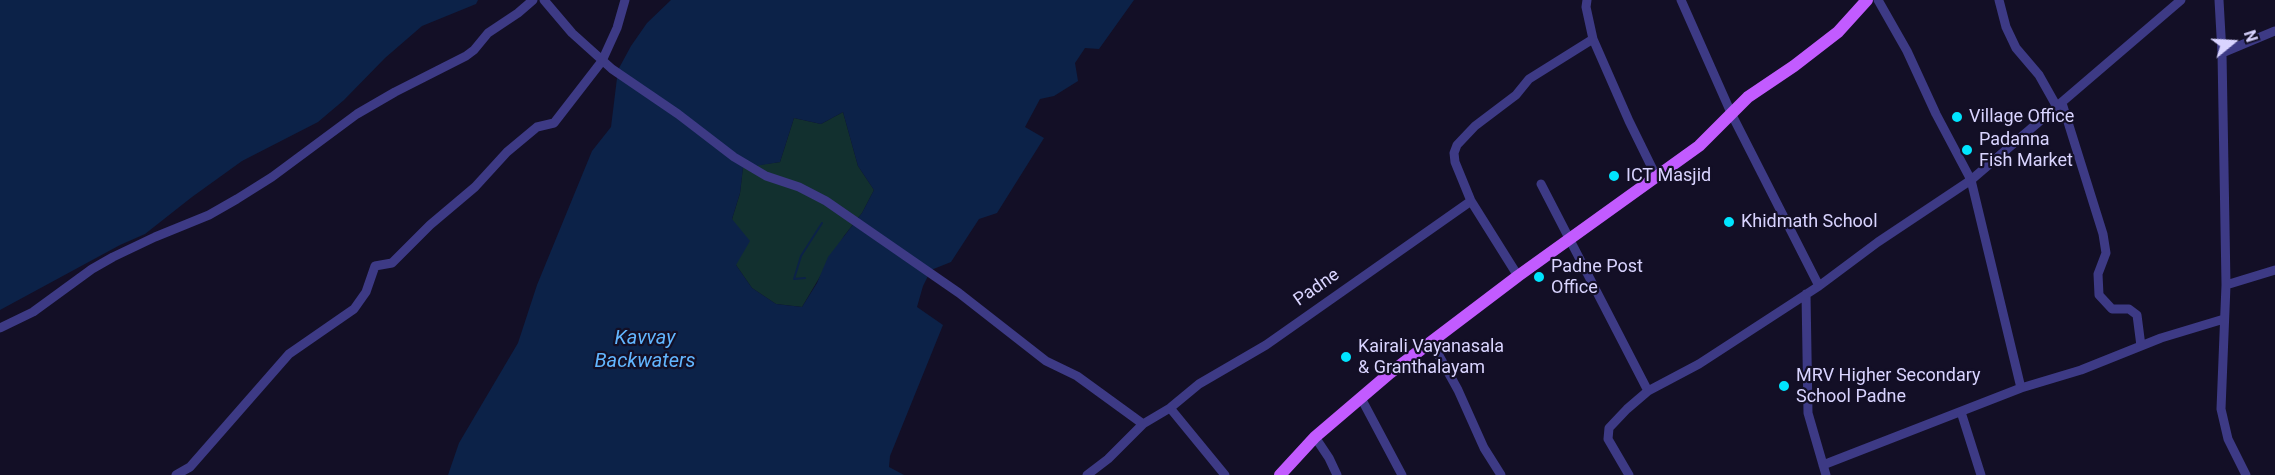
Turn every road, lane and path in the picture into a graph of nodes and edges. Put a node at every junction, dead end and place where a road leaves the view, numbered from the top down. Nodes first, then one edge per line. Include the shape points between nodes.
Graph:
1 (533, 0) edge
2 (544, 0) edge
3 (626, 0) edge
4 (1587, 0) edge
5 (1682, 0) edge
6 (1867, 0) edge
7 (1878, 0) edge
8 (1999, 0) edge
9 (2181, 0) edge
10 (2219, 0) edge
11 (2275, 31) edge
12 (1593, 39) junction
13 (2222, 53) junction
14 (602, 61) junction
15 (2060, 105) junction
16 (1732, 114) junction
17 (1657, 178) junction
18 (1971, 180) junction
19 (1541, 184) dead end
20 (1471, 201) junction
21 (1570, 239) junction
22 (2275, 270) edge
23 (1518, 276) junction
24 (2226, 285) junction
25 (1819, 286) junction
26 (1806, 294) junction
27 (2224, 319) junction
28 (0, 328) edge
29 (1432, 342) junction
30 (2141, 346) junction
31 (2021, 388) junction
32 (1648, 391) junction
33 (1361, 398) junction
34 (1170, 408) junction
35 (1961, 412) junction
36 (1143, 424) junction
37 (1315, 437) junction
38 (1824, 470) edge
39 (176, 475) edge
40 (1087, 475) edge
41 (1224, 475) edge
42 (1280, 475) edge
43 (1337, 475) edge
44 (1402, 475) edge
45 (1502, 475) edge
46 (1629, 475) edge
47 (1981, 475) edge
48 (2246, 475) edge

1 - 28 street via 488,33 474,50 357,114 237,199 193,223 113,257 33,312
2 - 14 street
3 - 14 street
4 - 12 street
5 - 16 street
6 - 16 main road via 1838,32 1748,97
7 - 18 street
8 - 15 street via 2016,48
9 - 15 street
10 - 13 street
11 - 13 street
12 - 17 street
12 - 20 street via 1529,79 1516,95 1457,145 1455,162
13 - 24 street
14 - 36 street via 734,157 766,176 826,201 958,293 1046,361 1077,376
14 - 39 street via 554,123 537,127 507,152 392,263 375,266 366,292 354,309 289,354 190,467
15 - 18 street
15 - 30 street via 2103,234 2106,254 2098,274 2099,295 2112,309 2129,309 2137,315
16 - 17 main road
16 - 25 street
17 - 21 main road
18 - 25 street
18 - 31 street
19 - 21 street
20 - 23 street
20 - 34 street, Padne via 1266,345 1199,384
21 - 23 main road
21 - 32 street
22 - 24 street
23 - 29 main road
24 - 27 street
25 - 26 street
26 - 32 street via 1700,364
26 - 38 street via 1808,413
27 - 30 street
27 - 48 street via 2221,409 2226,433
29 - 33 main road
29 - 45 street via 1484,448
30 - 31 street
31 - 35 street
32 - 46 street via 1609,428 1608,439
33 - 37 main road
33 - 44 street
34 - 36 street, Padne
34 - 41 street
35 - 38 street
35 - 47 street
36 - 40 street, Padne
37 - 42 main road
37 - 43 street

